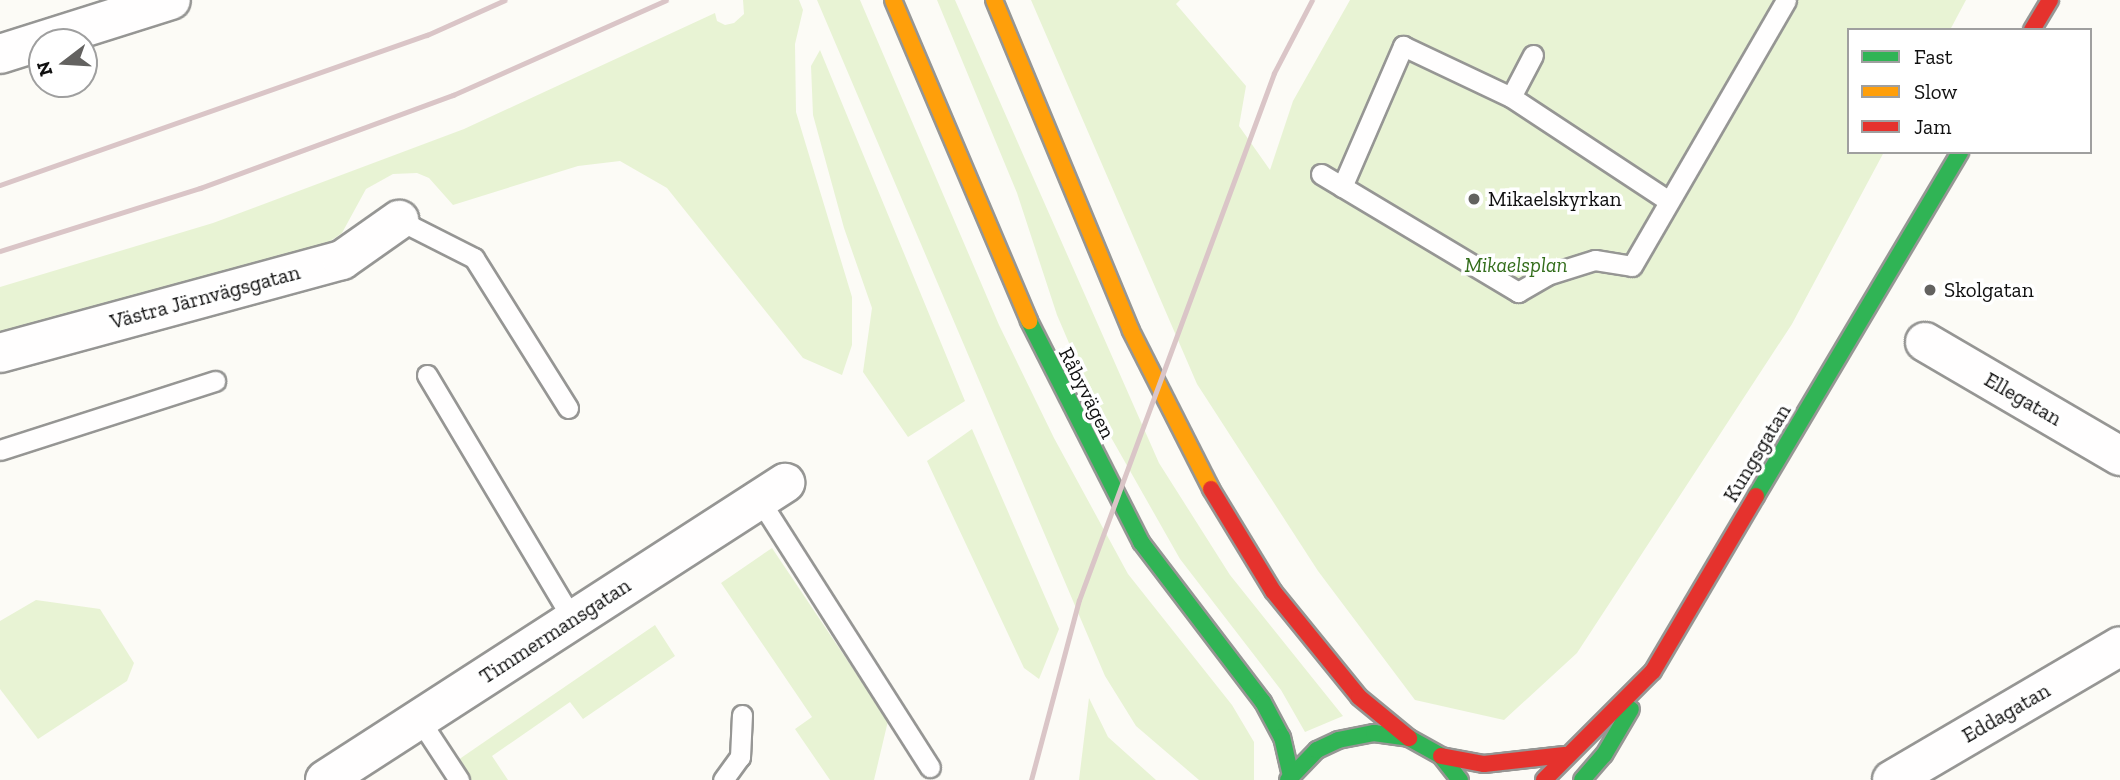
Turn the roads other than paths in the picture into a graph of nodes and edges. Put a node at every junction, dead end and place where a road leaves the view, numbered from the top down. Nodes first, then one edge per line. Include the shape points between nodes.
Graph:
1 (172, 0) edge
2 (893, 0) edge
3 (994, 0) edge
4 (1786, 0) edge
5 (2050, 0) edge
6 (2033, 28) edge
7 (0, 54) edge
8 (1533, 55) dead end
9 (1511, 97) junction
10 (1959, 154) edge
11 (1321, 174) dead end
12 (1342, 187) junction
13 (1669, 201) junction
14 (399, 220) joint
15 (1925, 342) dead end
16 (0, 353) edge
17 (427, 375) dead end
18 (215, 381) dead end
19 (568, 408) dead end
20 (0, 450) edge
21 (2120, 456) edge
22 (772, 491) joint
23 (573, 620) junction
24 (2120, 646) edge
25 (1653, 671) junction
26 (742, 715) dead end
27 (419, 719) junction
28 (1409, 738) junction
29 (1564, 755) junction
30 (1441, 756) junction
31 (930, 767) dead end
32 (1290, 778) edge
33 (324, 780) edge
34 (459, 780) edge
35 (723, 780) edge
36 (1460, 780) edge
37 (1544, 780) edge
38 (1581, 780) edge
39 (1892, 780) edge

1 - 7 street
2 - 32 main road, Råbyvägen via 1040,346 1088,443 1141,542 1263,702 1282,737
3 - 28 main road via 1131,331 1223,514 1273,591 1359,697
4 - 13 lane
5 - 6 main road
8 - 9 lane
9 - 12 lane via 1403,46
9 - 13 lane
10 - 25 main road, Kungsgatan
11 - 12 lane
12 - 13 lane via 1518,292 1547,275 1595,260 1632,265
14 - 16 street, Västra Järnvägsgatan via 342,260
14 - 19 lane via 474,258
15 - 21 street, Ellegatan
17 - 23 lane
18 - 20 lane
22 - 23 street, Timmermansgatan
22 - 31 lane
23 - 27 street, Timmermansgatan
24 - 39 street, Eddagatan
25 - 29 main road, Kungsgatan
25 - 38 main road via 1604,755
26 - 35 lane via 740,757
27 - 33 street, Timmermansgatan
27 - 34 lane
28 - 30 main road
28 - 32 main road via 1374,733 1338,740 1317,750
29 - 30 main road via 1484,765
29 - 37 main road, Kungsgatan
30 - 36 main road

